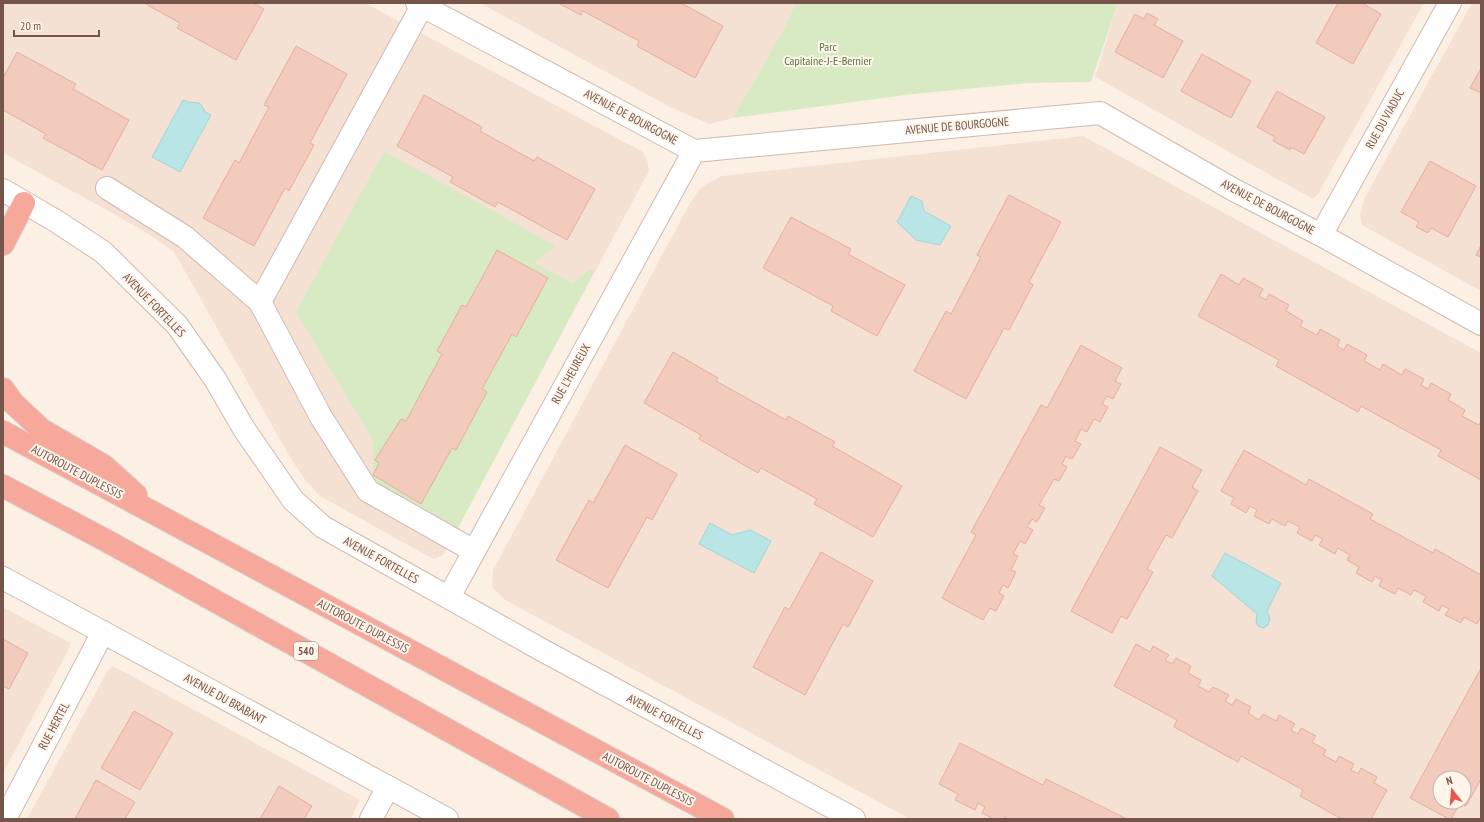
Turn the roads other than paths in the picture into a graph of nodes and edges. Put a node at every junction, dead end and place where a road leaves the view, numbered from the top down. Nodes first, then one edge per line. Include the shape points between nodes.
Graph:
1 (1450, 3) edge
2 (419, 4) edge
3 (694, 151) junction
4 (107, 188) dead end
5 (3, 190) edge
6 (24, 203) junction
7 (1321, 235) junction
8 (3, 244) edge
9 (260, 302) junction
10 (1481, 324) edge
11 (3, 389) edge
12 (3, 432) edge
13 (3, 486) edge
14 (159, 516) junction
15 (474, 551) junction
16 (3, 578) edge
17 (449, 597) junction
18 (103, 632) junction
19 (388, 788) junction
20 (5, 819) edge
21 (371, 819) edge
22 (447, 819) edge
23 (608, 819) edge
24 (723, 819) edge
25 (854, 819) edge

1 - 7 street, RUE DU VIADUC
2 - 3 street, AVENUE DE BOURGOGNE
2 - 9 street
3 - 7 street, AVENUE DE BOURGOGNE via 1100,113 1234,190
3 - 15 street, RUE L'HEUREUX
4 - 9 street via 185,238
5 - 6 street, AVENUE FORTELLES
6 - 8 highway
6 - 17 street, AVENUE FORTELLES via 102,252 177,325 293,500 323,528
7 - 10 street, AVENUE DE BOURGOGNE
9 - 15 street via 321,417 368,491
11 - 14 highway via 13,403 42,430 104,466
12 - 14 highway, AUTOROUTE DUPLESSIS
13 - 23 highway, 540
14 - 24 highway, AUTOROUTE DUPLESSIS
15 - 17 street, RUE L'HEUREUX
16 - 18 street, AVENUE DU BRABANT
17 - 25 street, AVENUE FORTELLES
18 - 19 street, AVENUE DU BRABANT
18 - 20 street, RUE HERTEL
19 - 21 street
19 - 22 street, AVENUE DU BRABANT

